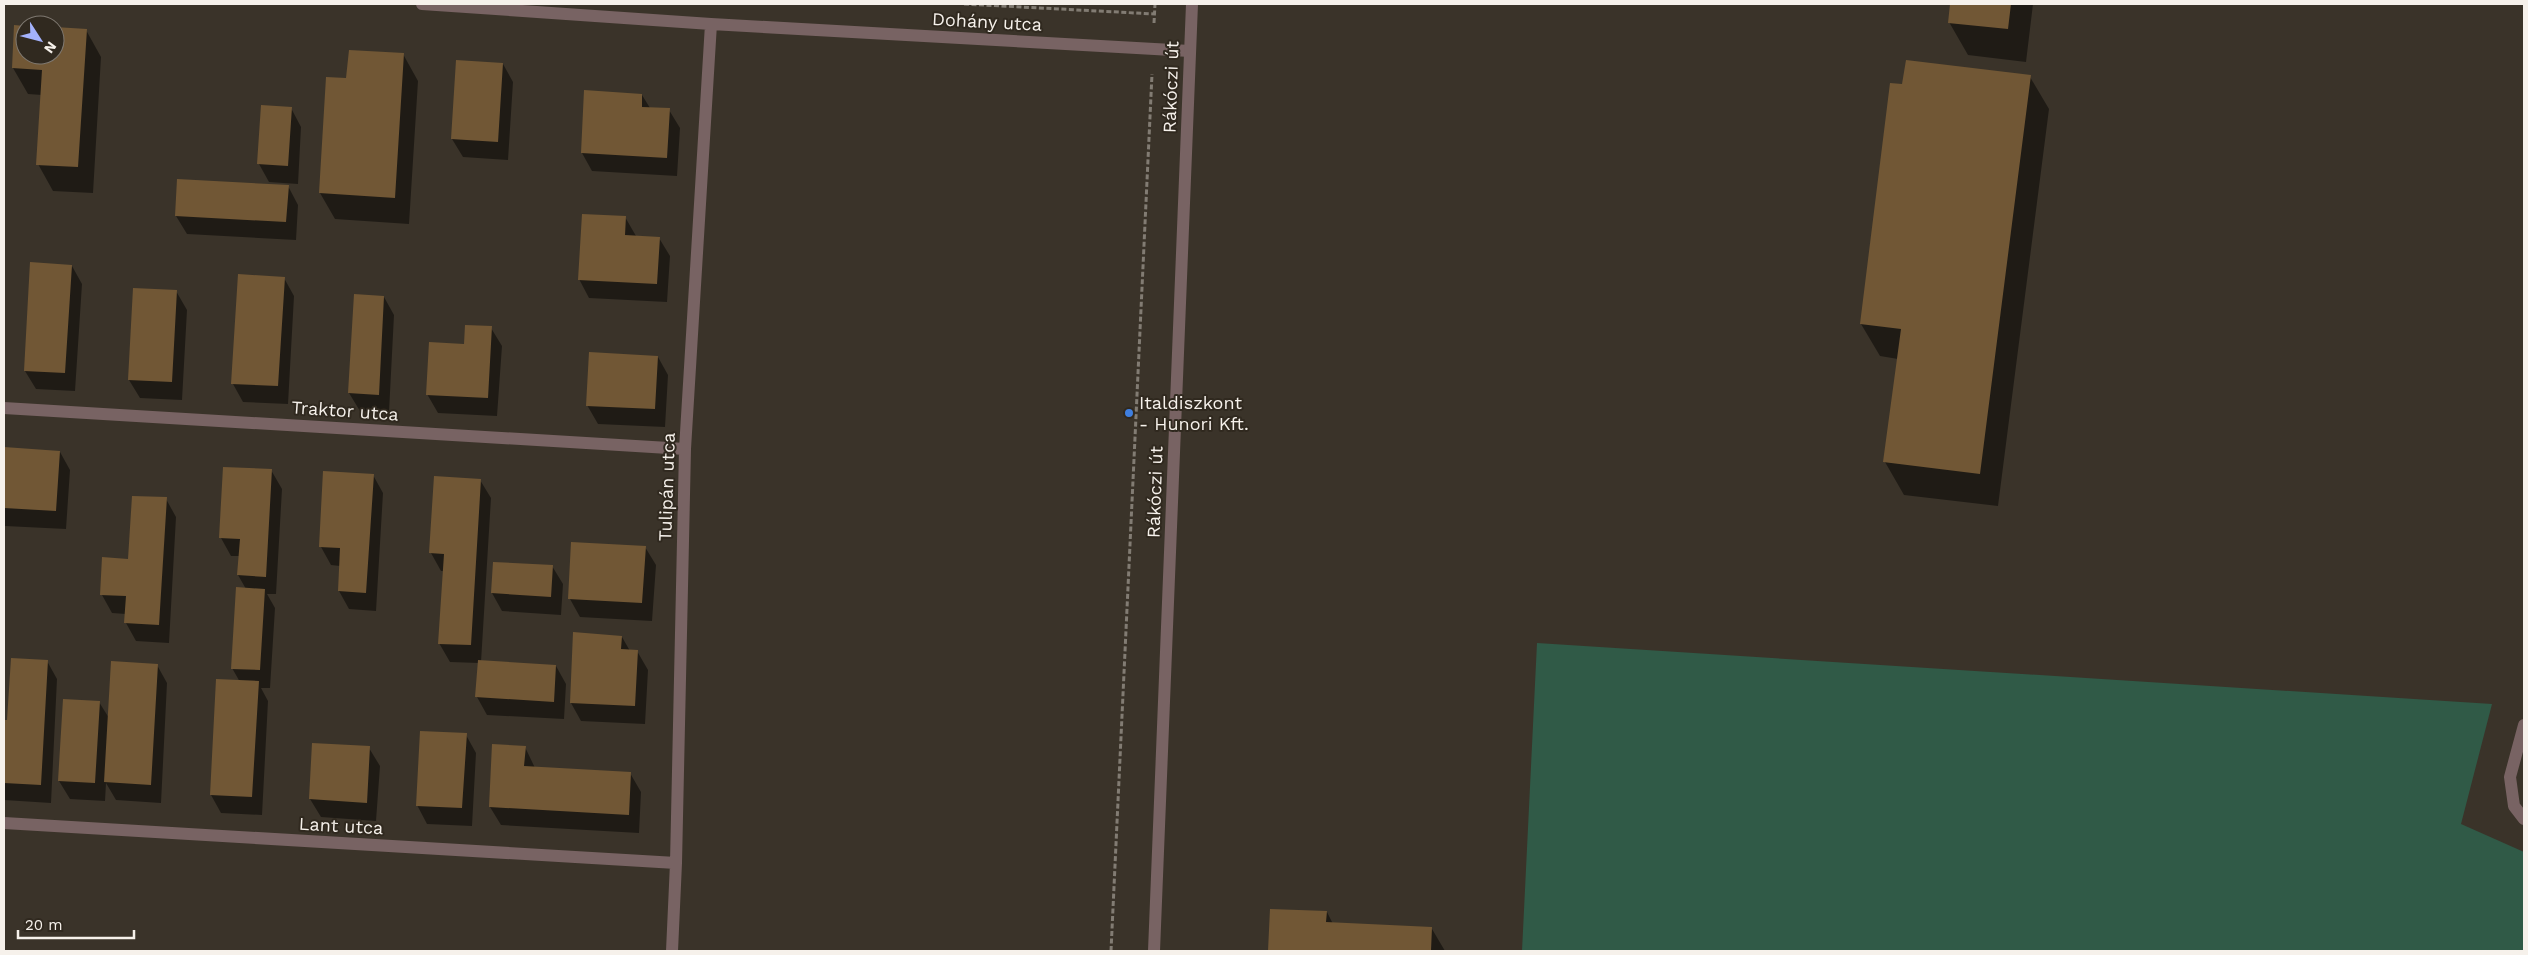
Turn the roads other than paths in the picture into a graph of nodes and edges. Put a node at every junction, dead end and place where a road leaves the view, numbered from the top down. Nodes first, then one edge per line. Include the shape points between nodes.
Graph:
1 (422, 4) edge
2 (1192, 4) edge
3 (711, 24) junction
4 (1190, 51) junction
5 (4, 408) edge
6 (685, 449) junction
7 (2524, 725) edge
8 (2524, 818) edge
9 (4, 823) edge
10 (676, 863) junction
11 (672, 951) edge
12 (1154, 951) edge

1 - 3 street, Dohány utca
2 - 4 street, Rákóczi út
3 - 4 street, Dohány utca
3 - 6 street, Tulipán utca
4 - 12 street, Rákóczi út
5 - 6 street, Traktor utca
6 - 10 street, Tulipán utca
7 - 8 street via 2510,777 2514,806
9 - 10 street, Lant utca
10 - 11 street, Tulipán utca

